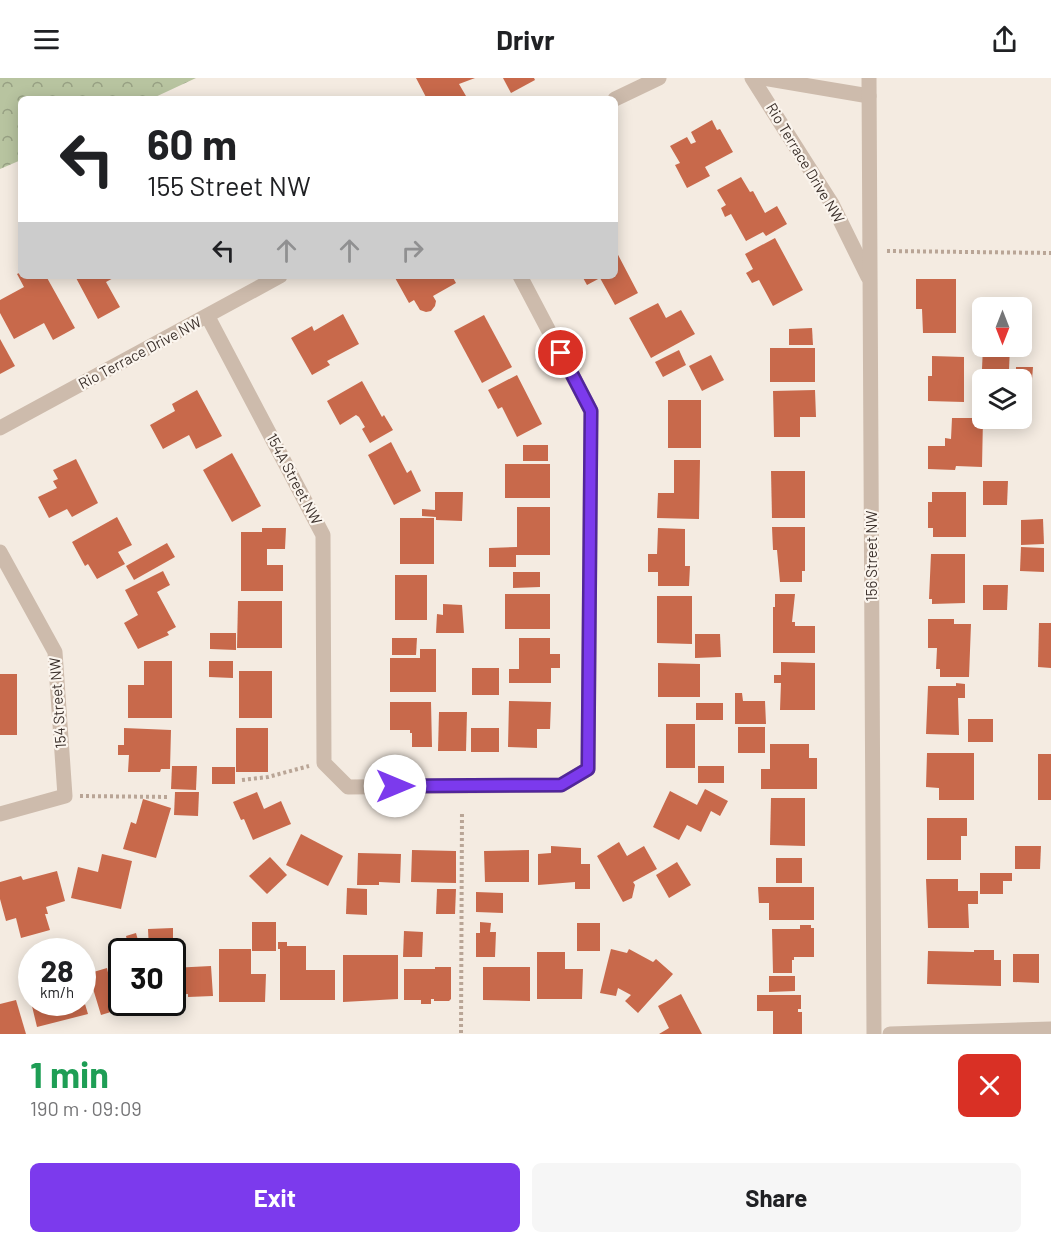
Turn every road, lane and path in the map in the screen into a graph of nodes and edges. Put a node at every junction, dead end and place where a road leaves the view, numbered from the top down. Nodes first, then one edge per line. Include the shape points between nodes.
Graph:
1 (659, 78) edge
2 (752, 78) edge
3 (762, 78) edge
4 (869, 78) edge
5 (869, 96) junction
6 (618, 98) edge
7 (870, 251) junction
8 (1051, 253) edge
9 (275, 279) edge
10 (522, 279) edge
11 (871, 282) junction
12 (208, 317) junction
13 (0, 428) edge
14 (0, 552) edge
15 (324, 762) junction
16 (242, 780) dead end
17 (65, 796) junction
18 (170, 797) dead end
19 (462, 811) dead end
20 (0, 814) edge
21 (1051, 1029) edge
22 (461, 1033) edge
23 (874, 1034) edge
24 (890, 1034) edge

1 - 6 street
2 - 11 street, Rio Terrace Drive NW via 832,204
3 - 5 street, Rio Terrace Drive NW
4 - 5 street, 156 Street NW
5 - 7 street, 156 Street NW
7 - 8 path
7 - 11 street, 156 Street NW
9 - 12 street, Rio Terrace Drive NW
10 - 15 street via 591,411 588,769 561,785 348,787
11 - 23 street, 156 Street NW
12 - 13 street, Rio Terrace Drive NW
12 - 15 street, 154A Street NW via 323,535
14 - 17 street, 154 Street NW via 55,652
15 - 16 path
17 - 18 path
17 - 20 street
19 - 22 path
21 - 24 street

